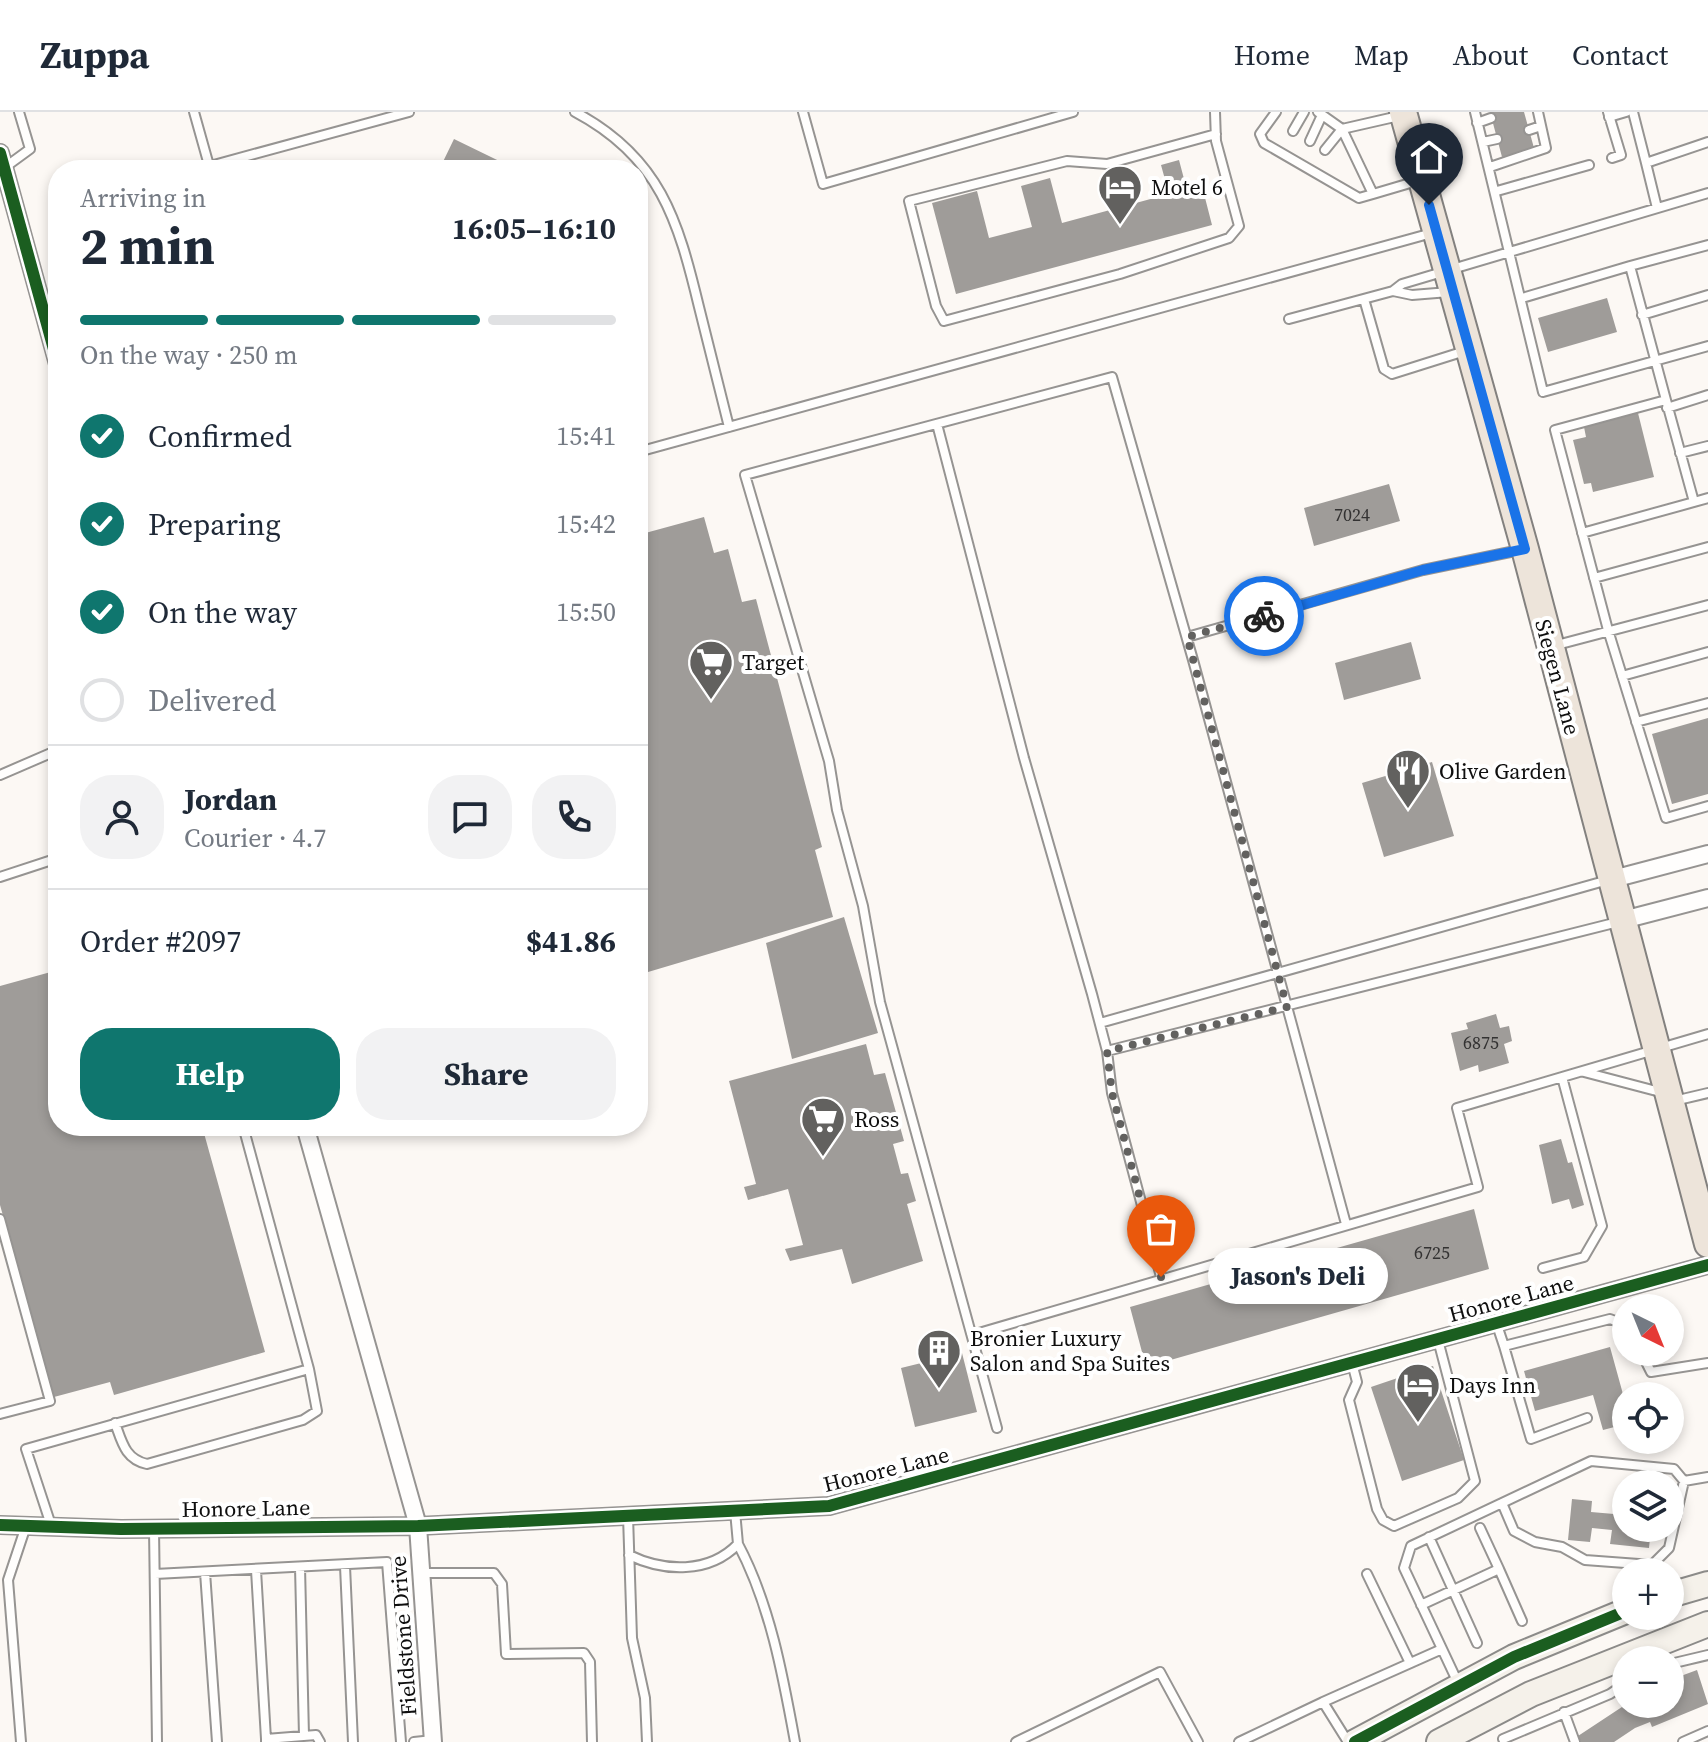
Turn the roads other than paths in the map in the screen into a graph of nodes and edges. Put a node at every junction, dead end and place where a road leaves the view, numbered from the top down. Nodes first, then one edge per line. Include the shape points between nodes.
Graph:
1 (19, 112) edge
2 (194, 112) edge
3 (409, 112) edge
4 (575, 112) edge
5 (803, 112) edge
6 (1073, 112) edge
7 (1215, 112) edge
8 (1276, 112) edge
9 (1304, 112) edge
10 (1475, 112) edge
11 (1538, 112) edge
12 (1626, 112) edge
13 (1633, 112) edge
14 (1407, 113) edge
15 (1320, 114) edge
16 (1608, 114) edge
17 (1491, 118) dead end
18 (1477, 123) junction
19 (1541, 126) junction
20 (1342, 129) junction
21 (1529, 130) dead end
22 (1293, 131) dead end
23 (1216, 134) junction
24 (1497, 139) dead end
25 (1310, 141) dead end
26 (1483, 142) junction
27 (1708, 142) edge
28 (1351, 149) junction
29 (1325, 150) dead end
30 (1612, 158) dead end
31 (2, 160) edge
32 (208, 160) edge
33 (238, 160) edge
34 (636, 160) edge
35 (1344, 160) dead end
36 (1646, 163) junction
37 (1589, 165) dead end
38 (1490, 167) junction
39 (648, 176) edge
40 (1422, 179) junction
41 (1497, 191) junction
42 (1708, 193) edge
43 (1373, 194) junction
44 (1657, 208) junction
45 (1436, 231) junction
46 (1708, 245) edge
47 (1512, 252) junction
48 (1630, 266) junction
49 (1450, 282) junction
50 (1393, 291) junction
51 (1708, 295) edge
52 (1522, 298) junction
53 (1364, 299) junction
54 (1642, 315) junction
55 (1289, 319) dead end
56 (48, 328) edge
57 (1708, 346) edge
58 (1469, 350) junction
59 (1655, 360) junction
60 (1708, 395) edge
61 (1666, 404) junction
62 (937, 424) junction
63 (729, 427) junction
64 (1708, 446) edge
65 (648, 449) edge
66 (1680, 453) junction
67 (1708, 498) edge
68 (1694, 502) junction
69 (1582, 533) junction
70 (1708, 547) edge
71 (1525, 549) junction
72 (1594, 578) junction
73 (1708, 605) edge
74 (1608, 630) junction
75 (1187, 637) junction
76 (1549, 647) junction
77 (1708, 652) edge
78 (1622, 676) junction
79 (1708, 703) edge
80 (1636, 722) junction
81 (48, 754) edge
82 (0, 775) edge
83 (1708, 806) edge
84 (1708, 854) edge
85 (48, 861) edge
86 (0, 877) edge
87 (1613, 879) junction
88 (1708, 898) edge
89 (1623, 920) junction
90 (1278, 974) junction
91 (1287, 1007) junction
92 (1100, 1023) junction
93 (1708, 1034) edge
94 (1657, 1050) junction
95 (1107, 1051) junction
96 (1583, 1072) junction
97 (1562, 1077) junction
98 (1708, 1093) edge
99 (1669, 1098) junction
100 (246, 1136) edge
101 (308, 1136) edge
102 (0, 1219) edge
103 (1346, 1224) junction
104 (1707, 1237) edge
105 (1708, 1265) edge
106 (1543, 1268) dead end
107 (1161, 1277) junction
108 (1612, 1320) edge
109 (1496, 1322) junction
110 (972, 1335) junction
111 (1437, 1339) junction
112 (1504, 1346) junction
113 (1352, 1363) junction
114 (1708, 1363) edge
115 (1648, 1366) edge
116 (309, 1369) junction
117 (0, 1414) edge
118 (1587, 1418) dead end
119 (115, 1423) junction
120 (997, 1428) dead end
121 (1675, 1470) edge
122 (1708, 1477) edge
123 (1684, 1481) edge
124 (1502, 1503) junction
125 (735, 1511) junction
126 (628, 1516) junction
127 (0, 1525) edge
128 (27, 1525) junction
129 (51, 1525) junction
130 (418, 1526) junction
131 (1480, 1528) dead end
132 (154, 1529) junction
133 (1429, 1537) junction
134 (738, 1544) junction
135 (629, 1555) junction
136 (1612, 1564) edge
137 (345, 1566) junction
138 (300, 1567) junction
139 (1499, 1569) junction
140 (256, 1570) junction
141 (205, 1572) junction
142 (421, 1573) junction
143 (155, 1574) junction
144 (1367, 1574) dead end
145 (1708, 1584) edge
146 (1453, 1590) junction
147 (1684, 1591) edge
148 (1421, 1605) junction
149 (1612, 1617) edge
150 (1522, 1621) dead end
151 (1708, 1624) edge
152 (1477, 1643) dead end
153 (1442, 1649) junction
154 (1708, 1655) edge
155 (1684, 1661) edge
156 (1410, 1663) junction
157 (1459, 1686) junction
158 (1612, 1690) edge
159 (1323, 1702) junction
160 (1564, 1712) junction
161 (1489, 1716) junction
162 (1708, 1731) edge
163 (304, 1736) junction
164 (266, 1740) edge
165 (1503, 1740) edge
166 (433, 1741) edge
167 (21, 1742) edge
168 (157, 1742) edge
169 (217, 1742) edge
170 (320, 1742) edge
171 (353, 1742) edge
172 (401, 1742) edge
173 (414, 1742) edge
174 (592, 1742) edge
175 (647, 1742) edge
176 (795, 1742) edge
177 (1016, 1742) edge
178 (1198, 1742) edge
179 (1239, 1742) edge
180 (1348, 1742) edge
181 (1355, 1742) edge
182 (1439, 1742) edge
183 (1575, 1742) edge
184 (1683, 1742) edge

1 - 31 lane via 30,149
2 - 32 lane
3 - 33 lane
4 - 34 lane
5 - 6 lane via 823,184
7 - 23 lane
8 - 43 lane via 1260,134 1264,143 1359,198
9 - 22 lane
10 - 18 lane
11 - 19 lane
12 - 16 lane
13 - 36 lane
14 - 20 lane
14 - 40 main road, Siegen Lane
15 - 20 lane
15 - 25 lane
16 - 30 lane via 1621,155
17 - 18 lane
18 - 26 lane
19 - 21 lane
19 - 38 lane via 1546,148
20 - 28 lane
20 - 29 lane
23 - 23 lane via 1239,226 1229,238 1120,274 944,321 909,201 1067,161 1107,164
24 - 26 lane
26 - 38 lane
27 - 36 lane
28 - 35 lane
28 - 43 lane
31 - 56 street
36 - 44 lane
37 - 41 lane
38 - 41 lane
39 - 63 lane via 667,202 687,257
40 - 43 lane
40 - 45 main road, Siegen Lane
41 - 47 lane
42 - 44 lane
44 - 47 lane
45 - 49 main road, Siegen Lane
45 - 63 lane
46 - 48 lane
47 - 49 lane
47 - 52 lane
48 - 52 lane
48 - 54 lane
49 - 50 lane via 1402,284
49 - 50 lane via 1412,295
49 - 58 main road, Siegen Lane
50 - 53 lane
51 - 54 lane
52 - 59 lane via 1543,392
53 - 55 lane
53 - 58 lane via 1384,369 1392,374
54 - 59 lane
57 - 59 lane
58 - 71 main road, Siegen Lane
59 - 61 lane
60 - 61 lane
61 - 66 lane
61 - 69 lane via 1555,430
62 - 75 lane via 1112,377
62 - 92 lane via 1027,770
62 - 110 lane via 745,475 829,761 880,1002
63 - 65 lane
64 - 66 lane
66 - 68 lane
67 - 68 lane
68 - 69 lane
69 - 72 lane
70 - 72 lane
71 - 75 lane via 1423,570
71 - 76 main road, Siegen Lane
72 - 74 lane
73 - 74 lane
74 - 76 lane
74 - 78 lane
75 - 90 lane
76 - 87 main road, Siegen Lane
77 - 78 lane
78 - 80 lane
79 - 80 lane
80 - 83 lane via 1666,818
81 - 82 lane
84 - 87 street
85 - 86 lane
87 - 89 main road, Siegen Lane
87 - 90 lane
88 - 89 street
89 - 91 lane
89 - 94 main road, Siegen Lane
90 - 91 lane
90 - 92 lane
91 - 95 lane
91 - 103 lane
92 - 95 lane
93 - 94 lane
94 - 96 lane
94 - 99 main road, Siegen Lane
95 - 107 lane via 1112,1093
96 - 97 lane
96 - 99 lane
97 - 103 lane via 1457,1108 1478,1187
97 - 106 lane via 1602,1226 1584,1257
98 - 99 lane
99 - 104 main road, Siegen Lane
100 - 116 lane
101 - 130 street, Fieldstone Drive
102 - 117 lane via 50,1401
103 - 107 lane
105 - 109 street, Honore Lane
107 - 110 lane
108 - 112 lane
109 - 111 street, Honore Lane
109 - 112 lane
110 - 120 lane
111 - 113 street, Honore Lane
111 - 113 lane via 1475,1481 1458,1498 1394,1526 1377,1509 1356,1428 1349,1400 1357,1382
112 - 118 lane via 1531,1439
113 - 125 street, Honore Lane via 829,1506
114 - 115 lane via 1651,1372
116 - 119 lane
116 - 119 lane via 317,1411 303,1420 147,1464 126,1453
119 - 129 lane via 26,1449
121 - 124 lane via 1591,1461
122 - 123 lane
124 - 133 lane
124 - 136 lane via 1514,1531 1585,1560
125 - 126 street, Honore Lane
125 - 134 lane
126 - 130 street, Honore Lane
126 - 135 lane
127 - 128 street, Honore Lane
128 - 129 street, Honore Lane
128 - 167 lane via 8,1580
129 - 132 street, Honore Lane
130 - 132 street, Honore Lane
130 - 142 street, Fieldstone Drive
131 - 139 lane
132 - 143 lane
133 - 146 lane
133 - 148 lane via 1411,1546 1404,1568
134 - 135 lane via 728,1554 668,1570
134 - 176 lane via 776,1649
135 - 175 lane via 632,1638 645,1698
137 - 138 lane
137 - 171 lane
137 - 172 lane via 387,1562
138 - 140 lane
138 - 163 lane
139 - 146 lane
139 - 150 lane
140 - 141 lane
140 - 164 lane
141 - 143 lane
141 - 169 lane
142 - 166 street, Fieldstone Drive
142 - 174 lane via 494,1573 502,1584 506,1654 584,1653 590,1662
143 - 168 lane
144 - 156 lane
145 - 147 street
146 - 148 lane
146 - 152 lane
148 - 153 lane
149 - 157 street
151 - 161 street via 1531,1694
153 - 156 lane
153 - 157 lane
154 - 155 lane
156 - 159 lane
157 - 181 street
158 - 160 lane
159 - 179 lane
159 - 180 lane
160 - 165 lane
160 - 183 lane
161 - 165 lane
161 - 182 street
162 - 184 lane
163 - 164 lane
163 - 170 lane via 316,1735
166 - 173 lane
177 - 178 lane via 1160,1672

